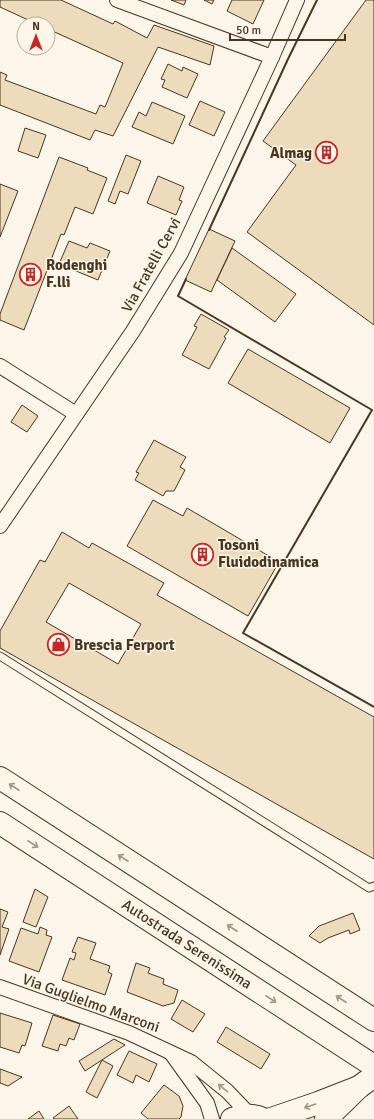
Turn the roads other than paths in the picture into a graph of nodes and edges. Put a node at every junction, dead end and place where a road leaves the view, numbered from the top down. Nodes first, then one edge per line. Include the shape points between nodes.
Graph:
1 (116, 0) edge
2 (297, 0) edge
3 (135, 3) edge
4 (272, 57) junction
5 (0, 366) edge
6 (76, 414) junction
7 (3, 517) edge
8 (0, 656) edge
9 (0, 778) edge
10 (0, 823) edge
11 (374, 886) edge
12 (0, 987) edge
13 (374, 1020) edge
14 (170, 1051) junction
15 (365, 1060) edge
16 (366, 1081) edge
17 (249, 1118) edge
18 (212, 1119) edge
19 (271, 1119) edge
20 (326, 1119) edge

1 - 3 street
2 - 4 street, Via Fratelli Cervi
3 - 4 street
4 - 6 street, Via Fratelli Cervi via 170,274
5 - 6 street
6 - 7 street, Via Fratelli Cervi
8 - 11 lane via 368,888
13 -> 9 main road
10 -> 15 main road, Autostrada Serenissima
12 - 14 street, Via Guglielmo Marconi via 116,1027
17 -> 14 street, Via Guglielmo Marconi via 227,1091 202,1070
14 - 18 street, Via Guglielmo Marconi via 207,1104
16 -> 19 main road via 318,1103
16 - 20 main road

